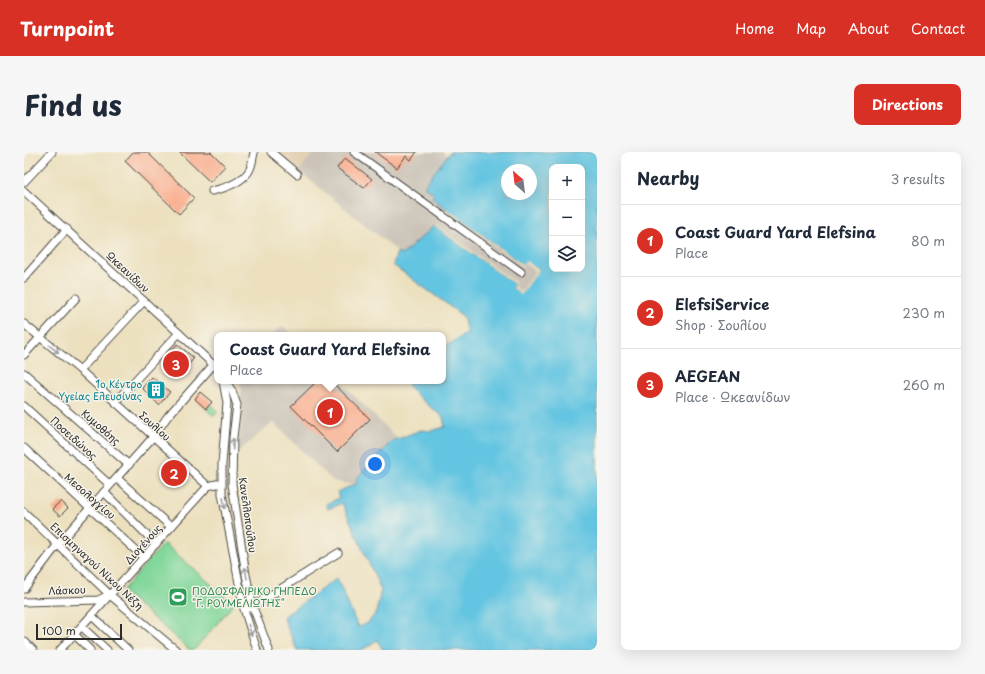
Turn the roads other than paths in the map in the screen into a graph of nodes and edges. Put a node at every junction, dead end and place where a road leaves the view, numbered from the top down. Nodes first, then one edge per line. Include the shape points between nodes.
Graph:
1 (52, 152) edge
2 (254, 152) edge
3 (271, 152) edge
4 (354, 152) edge
5 (297, 174) dead end
6 (24, 182) edge
7 (212, 190) dead end
8 (24, 191) edge
9 (67, 229) junction
10 (521, 272) dead end
11 (24, 278) edge
12 (76, 298) dead end
13 (144, 301) junction
14 (24, 324) edge
15 (179, 333) junction
16 (39, 338) junction
17 (24, 355) edge
18 (214, 365) edge
19 (214, 367) edge
20 (80, 370) junction
21 (24, 373) edge
22 (225, 384) edge
23 (227, 384) edge
24 (115, 402) junction
25 (24, 406) edge
26 (152, 437) junction
27 (24, 448) edge
28 (129, 464) junction
29 (117, 478) junction
30 (221, 483) junction
31 (110, 485) junction
32 (208, 486) junction
33 (104, 492) junction
34 (90, 507) junction
35 (24, 512) edge
36 (171, 527) junction
37 (58, 544) junction
38 (156, 544) junction
39 (338, 553) dead end
40 (144, 558) junction
41 (24, 589) edge
42 (110, 595) junction
43 (24, 602) edge
44 (253, 607) junction
45 (244, 610) junction
46 (92, 616) junction
47 (82, 627) junction
48 (74, 635) junction
49 (24, 641) edge
50 (265, 642) junction
51 (173, 648) edge
52 (255, 649) edge
53 (34, 650) edge
54 (60, 650) edge
55 (90, 650) edge
56 (107, 650) edge
57 (128, 650) edge
58 (164, 650) edge
59 (269, 650) edge

1 - 6 street
2 - 7 street via 249,171 237,182 225,188
3 - 5 street
4 - 10 street
8 - 9 street, Ωκεανίδων
9 - 11 street
9 - 13 street, Ωκεανίδων
12 - 16 street
13 - 15 street, Ωκεανίδων
13 - 20 street
14 - 16 street, Σουλίου
15 - 18 street, Ωκεανίδων
15 - 24 street
16 - 17 street
16 -> 20 street, Σουλίου
19 - 26 street
20 - 24 street, Σουλίου
21 - 28 street, Κυμοθόης
22 - 30 street, Κανελλοπούλου via 227,403
44 -> 23 street, Κανελλοπούλου via 232,484 237,405
24 - 26 street, Σουλίου
25 - 31 street, Ποσειδώνος
26 - 28 street
26 - 32 street, Σουλίου
27 - 34 street, Μεσολογγίου via 80,501
28 - 29 street
29 - 31 street
29 - 36 street
30 - 32 street
30 -> 45 street, Κανελλοπούλου
31 - 33 street
32 - 36 street, Διογένους
33 - 34 street
33 - 38 street
34 - 37 street
34 - 40 street, Μεσολογγίου
35 - 37 street, Επισμηναγού Νίκου Νέζη
36 - 38 street, Διογένους
37 - 41 street
37 - 42 street, Επισμηναγού Νίκου Νέζη
38 - 40 street, Διογένους
39 - 44 street
40 - 42 street, Διογένους
42 - 43 street, Λάσκου via 98,600
42 - 46 street, Διογένους
42 - 51 street, Επισμηναγού Νίκου Νέζη
44 - 45 street
44 - 50 street, Κανελλοπούλου
45 -> 52 street, Κανελλοπούλου
46 - 47 street, Διογένους
46 - 57 street
47 - 48 street, Διογένους
47 - 56 street
48 - 54 street, Διογένους
48 - 55 street
49 - 53 street
50 - 52 street
50 - 59 street, Κανελλοπούλου
51 - 58 street

